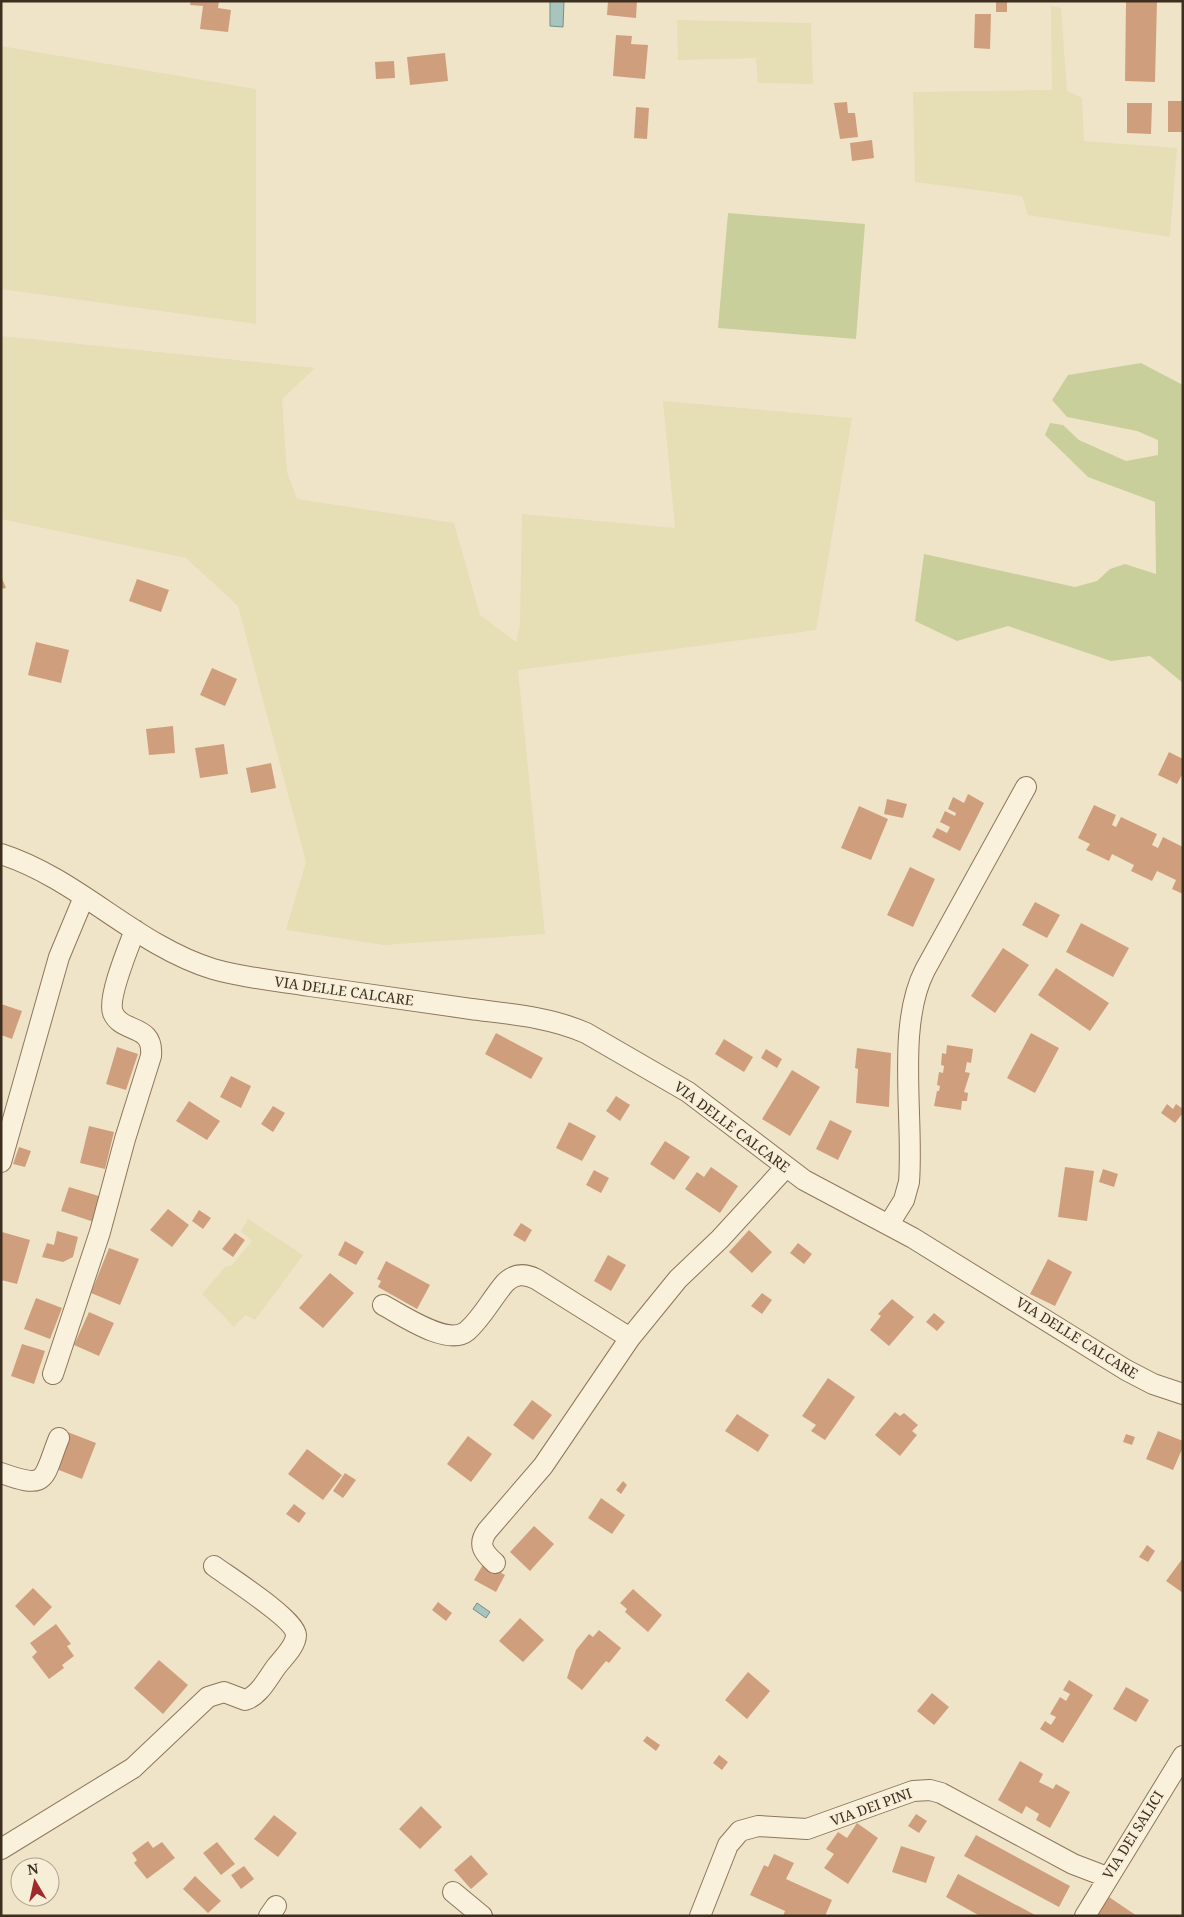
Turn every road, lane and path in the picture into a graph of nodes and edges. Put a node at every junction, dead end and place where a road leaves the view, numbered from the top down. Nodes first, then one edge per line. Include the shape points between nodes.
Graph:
1 (1026, 787) dead end
2 (1, 854) edge
3 (84, 897) junction
4 (135, 930) junction
5 (1, 1162) edge
6 (785, 1168) junction
7 (889, 1224) junction
8 (384, 1305) dead end
9 (630, 1338) junction
10 (53, 1374) dead end
11 (1183, 1394) edge
12 (60, 1438) dead end
13 (1, 1473) edge
14 (495, 1563) dead end
15 (214, 1566) dead end
16 (1183, 1756) edge
17 (1, 1849) edge
18 (1107, 1877) junction
19 (454, 1892) dead end
20 (482, 1916) edge
21 (700, 1916) edge
22 (1085, 1916) edge

1 - 7 street via 914,996 910,1028 909,1182 904,1200
2 - 3 street, VIA DELLE CALCARE via 53,876
3 - 4 street, VIA DELLE CALCARE
3 - 5 street via 60,957
4 - 6 street, VIA DELLE CALCARE via 178,954 220,970 521,1016 569,1027 679,1086
4 - 10 street via 112,1004 116,1017 148,1038 151,1056 100,1232
6 - 7 street, VIA DELLE CALCARE via 822,1192
6 - 9 street via 678,1279
7 - 11 street, VIA DELLE CALCARE via 1126,1370
8 - 9 street via 442,1335 457,1337 469,1330 505,1283 522,1275 536,1279
9 - 14 street via 547,1460 484,1535 484,1552
12 - 13 street via 44,1474 36,1482
15 - 17 street via 284,1617 295,1631 292,1647 258,1692 245,1700 224,1692 203,1700 133,1768
16 - 18 street, VIA DEI SALICI
18 - 21 street, VIA DEI PINI via 1073,1864 941,1793 913,1791 807,1829 758,1826 740,1831 728,1845
18 - 22 street, VIA DEI SALICI
19 - 20 street

